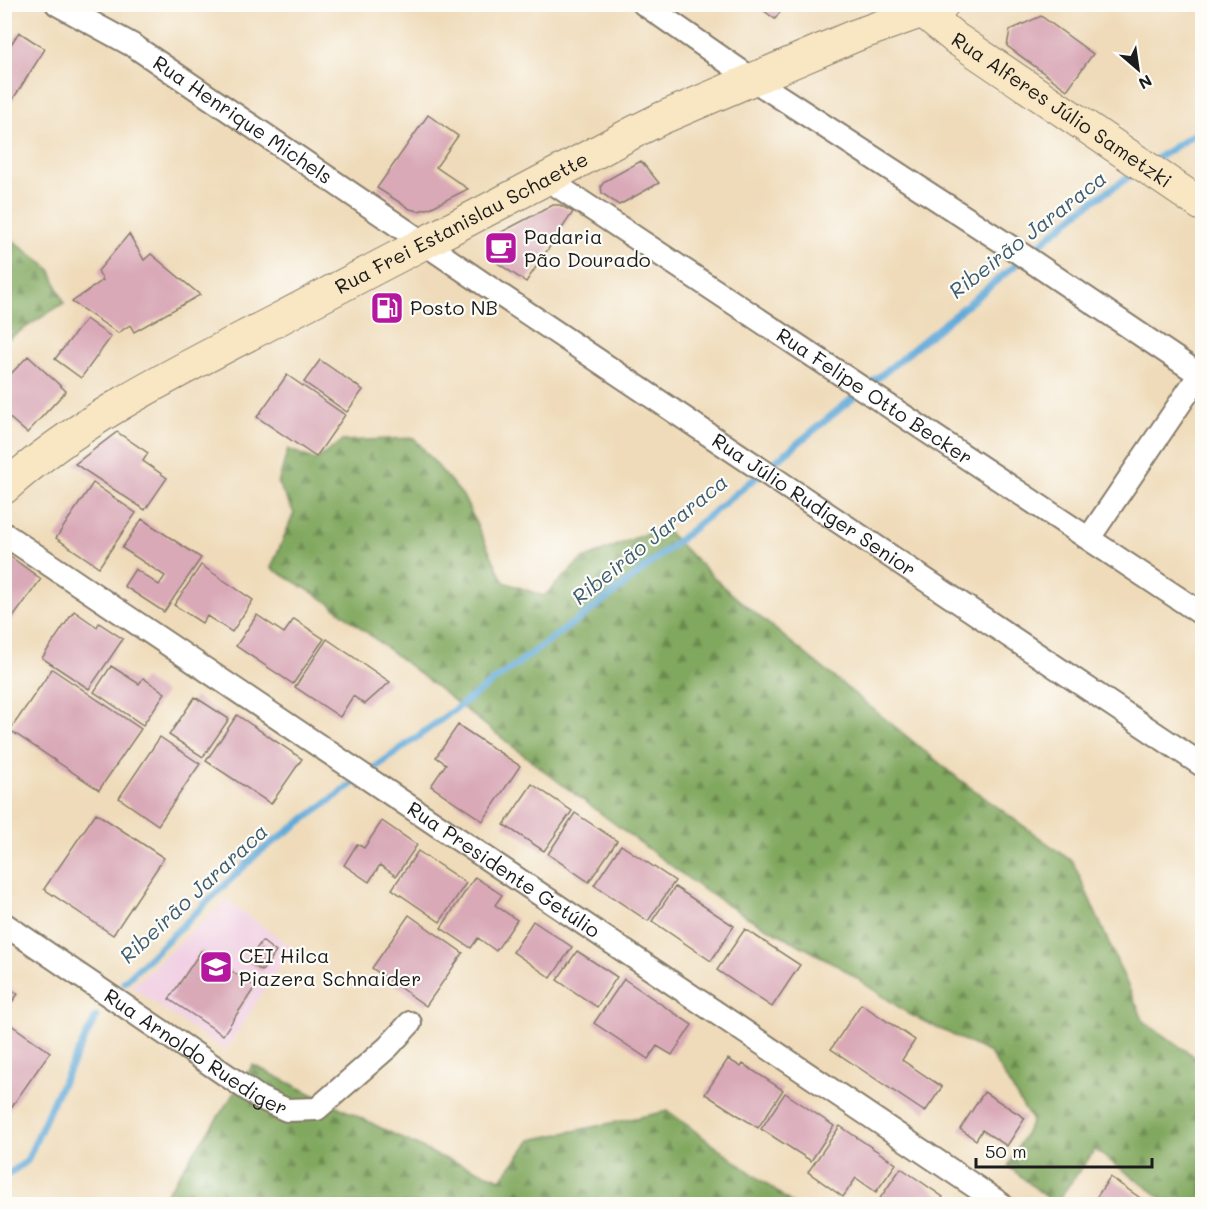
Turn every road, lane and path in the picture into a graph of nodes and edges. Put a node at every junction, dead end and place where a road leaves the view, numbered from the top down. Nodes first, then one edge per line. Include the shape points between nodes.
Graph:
1 (57, 4) edge
2 (644, 4) edge
3 (926, 7) edge
4 (752, 79) junction
5 (547, 179) junction
6 (1203, 205) edge
7 (424, 243) junction
8 (1201, 375) edge
9 (4, 488) edge
10 (4, 534) edge
11 (1089, 538) junction
12 (1203, 614) edge
13 (1203, 765) edge
14 (4, 924) edge
15 (410, 1023) dead end
16 (1001, 1204) edge

1 - 7 street, Rua Henrique Michels via 134,46
2 - 4 street
3 - 4 main road, Rua Frei Estanislau Schaette
3 - 6 main road, Rua Alferes Júlio Sametzki via 955,38
4 - 5 main road, Rua Frei Estanislau Schaette via 662,118
4 - 8 street
5 - 7 main road, Rua Frei Estanislau Schaette
5 - 11 street, Rua Felipe Otto Becker
7 - 9 main road, Rua Frei Estanislau Schaette via 192,363 104,414 34,462
7 - 13 street, Rua Júlio Rudiger Senior
8 - 11 street
10 - 16 street, Rua Presidente Getúlio
11 - 12 street, Rua Felipe Otto Becker
14 - 15 street, Rua Arnoldo Ruediger via 260,1098 287,1110 317,1109

